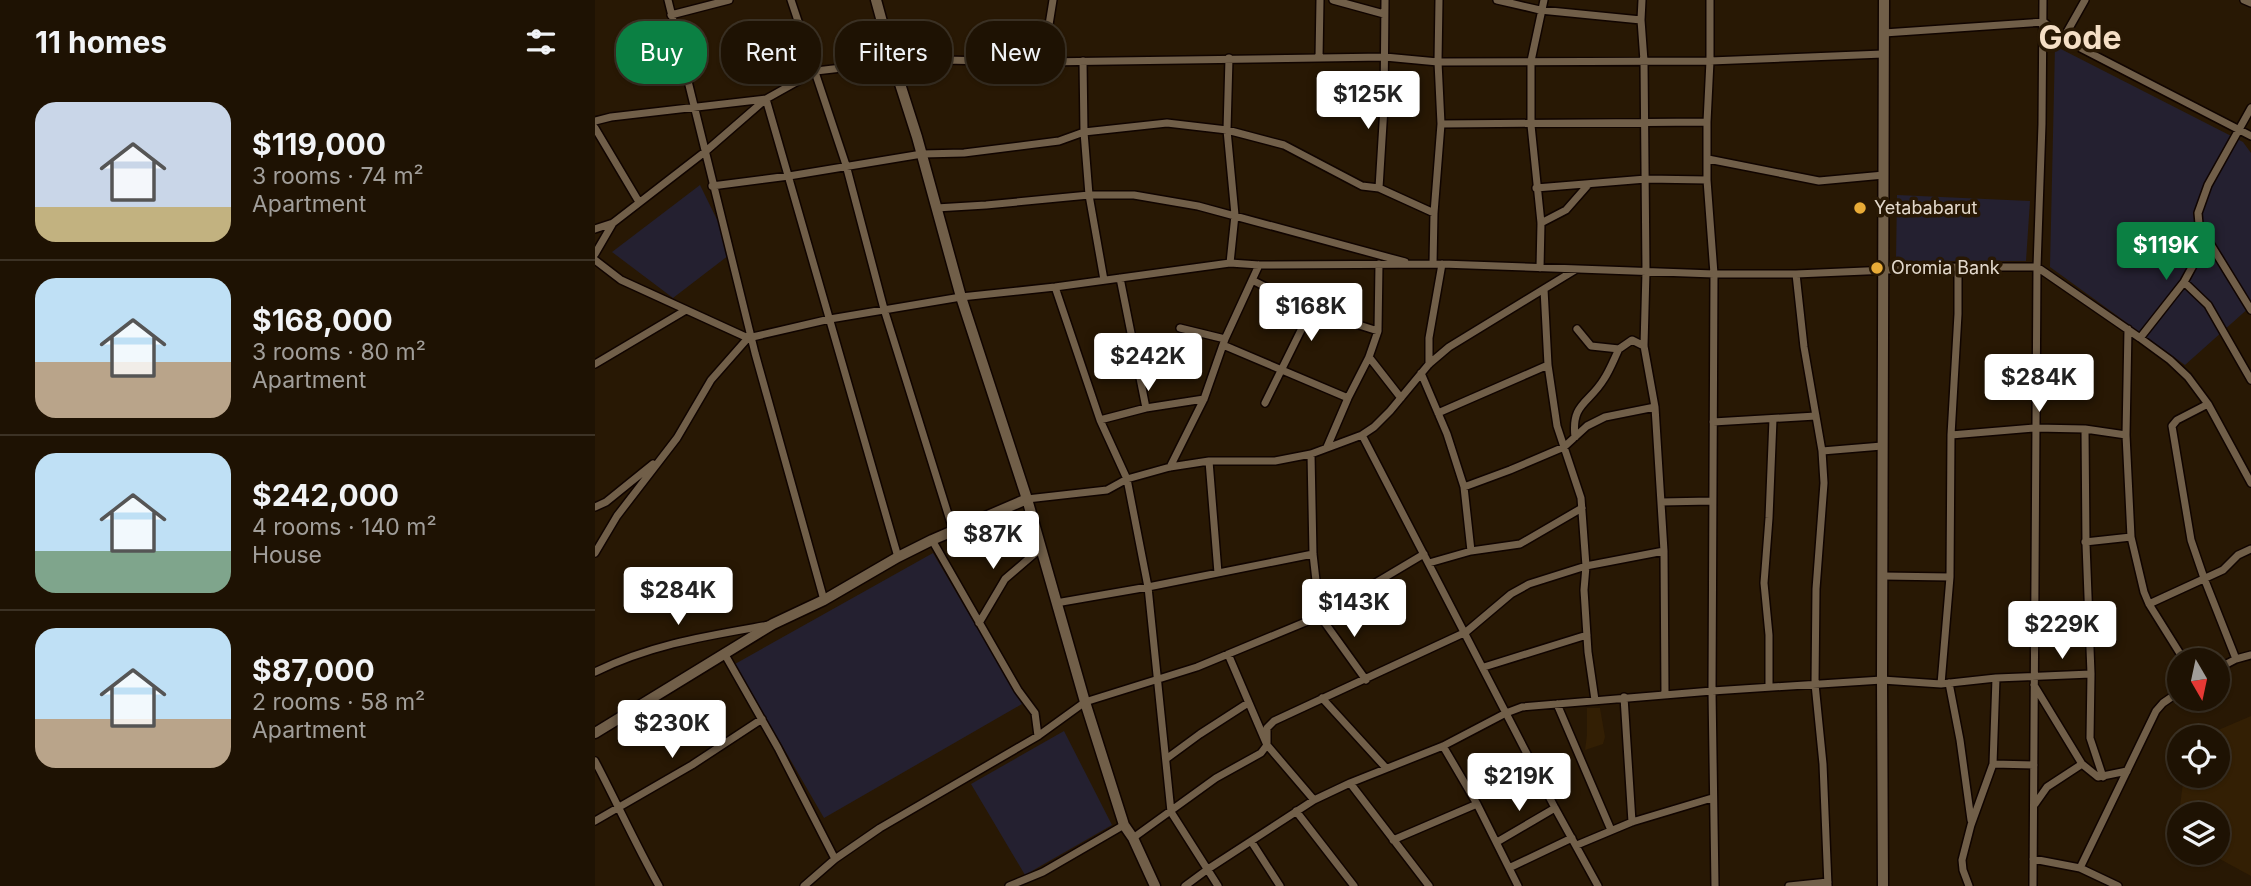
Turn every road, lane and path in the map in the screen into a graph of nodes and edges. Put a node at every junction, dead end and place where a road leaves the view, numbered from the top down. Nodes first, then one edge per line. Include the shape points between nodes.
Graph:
1 (668, 0) edge
2 (729, 0) edge
3 (791, 0) edge
4 (876, 0) edge
5 (1053, 0) edge
6 (1320, 0) edge
7 (1333, 0) edge
8 (1385, 0) edge
9 (1439, 0) edge
10 (1497, 0) edge
11 (1544, 0) edge
12 (1642, 0) edge
13 (1710, 0) edge
14 (1884, 0) edge
15 (2043, 0) edge
16 (2085, 0) edge
17 (2244, 0) edge
18 (2251, 4) edge
19 (1540, 10) junction
20 (1384, 14) junction
21 (671, 15) junction
22 (1641, 20) junction
23 (798, 21) edge
24 (882, 21) edge
25 (1050, 21) edge
26 (2044, 22) junction
27 (1885, 33) junction
28 (2063, 39) junction
29 (1883, 54) junction
30 (1385, 57) junction
31 (1229, 58) junction
32 (1319, 58) junction
33 (1065, 61) edge
34 (1083, 61) junction
35 (1531, 61) junction
36 (1644, 61) junction
37 (1710, 61) junction
38 (1438, 62) junction
39 (793, 84) edge
40 (820, 84) edge
41 (900, 84) edge
42 (766, 99) junction
43 (694, 107) junction
44 (2251, 108) edge
45 (595, 121) edge
46 (1707, 122) junction
47 (1643, 123) junction
48 (1441, 124) junction
49 (1531, 125) junction
50 (595, 128) edge
51 (1227, 130) junction
52 (2239, 131) junction
53 (1084, 132) junction
54 (2251, 136) edge
55 (706, 151) junction
56 (922, 154) junction
57 (1708, 159) junction
58 (846, 165) junction
59 (1884, 175) junction
60 (789, 176) junction
61 (1646, 179) junction
62 (1707, 180) junction
63 (1588, 185) junction
64 (712, 186) junction
65 (1379, 188) junction
66 (1536, 188) junction
67 (1089, 195) junction
68 (639, 202) junction
69 (936, 208) junction
70 (1434, 213) junction
71 (1234, 215) junction
72 (613, 223) junction
73 (1541, 223) junction
74 (2200, 226) junction
75 (595, 229) edge
76 (595, 254) edge
77 (595, 260) edge
78 (1230, 263) junction
79 (1379, 264) junction
80 (1433, 264) junction
81 (1442, 264) junction
82 (1259, 265) junction
83 (1417, 265) junction
84 (1958, 267) junction
85 (2037, 267) junction
86 (1540, 268) junction
87 (1579, 268) junction
88 (1884, 269) junction
89 (1646, 271) junction
90 (1714, 274) junction
91 (1796, 274) junction
92 (1120, 278) junction
93 (1104, 280) junction
94 (1252, 281) junction
95 (2184, 282) junction
96 (1055, 287) junction
97 (1544, 289) junction
98 (961, 297) junction
99 (884, 309) junction
100 (686, 310) junction
101 (1311, 310) junction
102 (2251, 310) edge
103 (830, 319) junction
104 (1180, 328) dead end
105 (2128, 329) junction
106 (1577, 330) dead end
107 (1378, 331) junction
108 (750, 338) junction
109 (2140, 338) junction
110 (1224, 342) junction
111 (1644, 346) junction
112 (1619, 349) junction
113 (1369, 357) junction
114 (595, 364) edge
115 (1429, 364) junction
116 (1548, 365) junction
117 (1282, 369) junction
118 (1421, 373) junction
119 (2251, 380) edge
120 (1348, 398) junction
121 (1401, 398) junction
122 (1203, 399) junction
123 (1265, 404) dead end
124 (2208, 404) junction
125 (1655, 407) junction
126 (1146, 408) junction
127 (1438, 413) junction
128 (1817, 416) junction
129 (1773, 419) junction
130 (1100, 420) junction
131 (1713, 422) junction
132 (2035, 428) junction
133 (2085, 429) junction
134 (1362, 435) junction
135 (1951, 435) junction
136 (2126, 435) junction
137 (1575, 437) junction
138 (1882, 446) junction
139 (1327, 447) junction
140 (1564, 447) junction
141 (1822, 451) junction
142 (1311, 454) junction
143 (664, 455) junction
144 (1209, 461) junction
145 (1170, 467) junction
146 (1127, 479) junction
147 (2251, 483) edge
148 (1464, 487) junction
149 (1027, 499) junction
150 (1712, 501) junction
151 (1661, 502) junction
152 (595, 507) edge
153 (1583, 508) junction
154 (953, 530) junction
155 (2131, 537) junction
156 (932, 540) junction
157 (2085, 542) junction
158 (1041, 548) junction
159 (2251, 549) edge
160 (1471, 551) junction
161 (1664, 551) junction
162 (595, 553) edge
163 (1313, 554) junction
164 (1424, 554) junction
165 (898, 556) junction
166 (1429, 563) junction
167 (1587, 566) junction
168 (1218, 573) junction
169 (1883, 576) junction
170 (1950, 578) junction
171 (2204, 578) junction
172 (1148, 587) junction
173 (824, 600) junction
174 (1056, 603) junction
175 (2149, 604) junction
176 (1320, 616) junction
177 (979, 623) junction
178 (773, 624) junction
179 (1466, 632) junction
180 (1587, 635) junction
181 (2176, 648) edge
182 (724, 653) junction
183 (1228, 654) junction
184 (2251, 655) edge
185 (2236, 659) junction
186 (2230, 662) edge
187 (1484, 667) junction
188 (595, 672) edge
189 (2091, 674) junction
190 (2033, 675) junction
191 (1996, 678) junction
192 (1159, 680) junction
193 (1366, 680) junction
194 (1882, 680) junction
195 (1815, 684) junction
196 (1945, 684) junction
197 (2033, 684) junction
198 (1769, 687) junction
199 (1711, 691) junction
200 (1665, 694) junction
201 (1322, 698) junction
202 (1624, 698) junction
203 (1595, 700) junction
204 (2167, 700) edge
205 (1085, 702) junction
206 (1248, 703) junction
207 (1557, 704) junction
208 (1506, 713) junction
209 (762, 719) junction
210 (595, 733) edge
211 (1038, 736) junction
212 (1267, 745) junction
213 (1443, 746) junction
214 (1166, 759) junction
215 (595, 761) edge
216 (1993, 764) junction
217 (2082, 764) junction
218 (2034, 765) junction
219 (1386, 768) junction
220 (2127, 771) junction
221 (2103, 777) junction
222 (1350, 783) junction
223 (1712, 798) junction
224 (1314, 800) junction
225 (1477, 804) junction
226 (2034, 805) junction
227 (619, 806) junction
228 (1555, 808) junction
229 (1297, 811) junction
230 (1171, 812) junction
231 (595, 821) edge
232 (1632, 822) junction
233 (1124, 825) junction
234 (1971, 825) junction
235 (1611, 830) junction
236 (1133, 838) junction
237 (1393, 840) junction
238 (1251, 841) junction
239 (1574, 841) junction
240 (1497, 842) junction
241 (835, 859) junction
242 (2033, 859) junction
243 (1511, 867) junction
244 (2080, 868) junction
245 (1207, 869) junction
246 (1828, 884) edge
247 (659, 886) edge
248 (804, 886) edge
249 (1009, 886) edge
250 (1155, 886) edge
251 (1185, 886) edge
252 (1218, 886) edge
253 (1280, 886) edge
254 (1354, 886) edge
255 (1429, 886) edge
256 (1518, 886) edge
257 (1598, 886) edge
258 (1715, 886) edge
259 (1789, 886) edge
260 (1883, 886) edge
261 (1969, 886) edge
262 (2033, 886) edge
263 (2118, 886) edge

1 - 21 street
2 - 21 street
3 - 23 street
4 - 24 street
5 - 25 street
6 - 32 street
7 - 20 street
8 - 20 street
9 - 38 street
10 - 19 street
11 - 19 street
12 - 22 street
13 - 37 street
14 - 27 street
15 - 26 street
16 - 28 street
17 - 18 street
19 - 22 street
19 - 35 street
20 - 30 street
21 - 43 street
22 - 36 street
26 - 27 street
26 - 28 street
26 - 85 street
27 - 29 street
28 - 52 street
29 - 37 street
29 - 59 street
30 - 32 street
30 - 38 street
30 - 65 street
31 - 32 street
31 - 34 street
31 - 51 street
33 - 34 street
34 - 53 street
35 - 36 street
35 - 38 street
35 - 49 street
36 - 37 street
36 - 47 street
37 - 46 street
38 - 48 street
39 - 42 street
40 - 58 street
41 - 56 street
42 - 43 street
42 - 55 street
42 - 60 street
43 - 45 street
43 - 55 street
44 - 52 street
46 - 47 street
46 - 57 street
47 - 49 street
47 - 61 street
48 - 49 street
48 - 70 street
49 - 66 street
50 - 68 street
51 - 53 street via 1167,123
51 - 65 street via 1284,145 1361,186
51 - 71 street
52 - 54 street
52 - 74 street via 2208,185 2198,213
53 - 56 street via 1059,141
53 - 67 street
55 - 64 street
55 - 68 street
56 - 58 street
56 - 69 street
57 - 59 street via 1819,181
57 - 62 street
58 - 60 street
58 - 99 street
59 - 88 street
60 - 64 street
60 - 103 street
61 - 62 street
61 - 63 street
61 - 89 street
62 - 90 street
63 - 66 street
63 - 73 street via 1566,210
64 - 108 street
65 - 70 street
66 - 73 street
67 - 69 street
67 - 71 street via 1134,195
67 - 93 street
68 - 72 street
69 - 98 street
70 - 80 street
71 - 78 street
71 - 83 street
72 - 75 street
72 - 76 street
73 - 86 street
74 - 95 street via 2196,260
74 - 102 street
77 - 100 street via 621,280
78 - 82 street
78 - 92 street
79 - 82 street
79 - 83 street
79 - 107 street
80 - 81 street
80 - 83 street
81 - 86 street
81 - 115 street
82 - 94 street
84 - 85 street
84 - 88 street
84 - 135 street
85 - 105 street
85 - 132 street
86 - 87 street
87 - 89 street
87 - 97 street
88 - 91 street
88 - 138 street
89 - 90 street
89 - 111 street
90 - 91 street
90 - 131 street
91 - 128 street
92 - 93 street
92 - 126 street
93 - 96 street
94 - 101 street
94 - 110 street
95 - 109 street
95 - 119 street via 2207,305
96 - 98 street
96 - 130 street
97 - 115 street
97 - 116 street
98 - 99 street
98 - 149 street
99 - 103 street
99 - 154 street
100 - 108 street
100 - 114 street
101 - 107 street
101 - 117 street
103 - 108 street
103 - 165 street
104 - 110 street
105 - 109 street
105 - 136 street
106 - 112 street via 1591,346
107 - 113 street
108 - 143 street via 711,380
108 - 173 street
109 - 124 street via 2188,377
110 - 117 street
110 - 122 street
111 - 112 street via 1632,340
111 - 125 street
112 - 137 street via 1602,382 1580,407 1573,421
113 - 120 street
113 - 121 street
115 - 118 street
116 - 127 street
116 - 140 street
117 - 120 street
117 - 123 street
118 - 121 street
118 - 127 street
120 - 139 street
121 - 134 street
122 - 126 street
122 - 145 street
124 - 147 street
124 - 171 street via 2172,426 2191,540
125 - 137 street via 1605,417
125 - 151 street
126 - 130 street
127 - 148 street
128 - 129 street
128 - 141 street
129 - 131 street
129 - 198 street via 1764,583
130 - 146 street
131 - 150 street
132 - 133 street
132 - 135 street
132 - 190 street
133 - 136 street
133 - 157 street
134 - 139 street
134 - 164 street
135 - 170 street
136 - 155 street
137 - 140 street
138 - 141 street
138 - 169 street
139 - 142 street
140 - 148 street
140 - 153 street
141 - 195 street
142 - 144 street via 1275,461
142 - 163 street
143 - 152 street
143 - 162 street
144 - 145 street
144 - 168 street
145 - 146 street
146 - 149 street via 1107,491
146 - 172 street
148 - 160 street
149 - 154 street
149 - 158 street
150 - 151 street
150 - 199 street
151 - 161 street
153 - 160 street via 1520,544
153 - 167 street
154 - 156 street
155 - 157 street
155 - 175 street
156 - 165 street
156 - 177 street
157 - 189 street
158 - 174 street
158 - 177 street via 1005,579
159 - 171 street
160 - 166 street
161 - 167 street
161 - 200 street
163 - 168 street
163 - 176 street
164 - 166 street
164 - 176 street
165 - 173 street
166 - 179 street
167 - 179 street via 1529,584
167 - 180 street
168 - 172 street
169 - 170 street
169 - 194 street
170 - 196 street
171 - 175 street
171 - 185 street
172 - 174 street
172 - 192 street
173 - 178 street
174 - 205 street
175 - 181 street
176 - 183 street
176 - 193 street
177 - 211 street via 1035,713
178 - 182 street
178 - 188 street via 664,645
179 - 187 street
179 - 193 street
180 - 187 street
180 - 203 street
182 - 209 street
182 - 210 street
183 - 192 street
183 - 206 street
184 - 185 street
185 - 186 street
187 - 208 street
189 - 190 street
189 - 221 street via 2091,738
190 - 191 street
190 - 197 street
191 - 196 street
191 - 216 street
192 - 205 street
192 - 214 street
193 - 201 street
194 - 195 street
194 - 196 street
194 - 260 street
195 - 198 street
195 - 246 street
196 - 234 street via 1960,740
197 - 217 street
197 - 218 street
198 - 199 street
199 - 200 street
199 - 223 street
200 - 202 street
201 - 212 street via 1269,725
201 - 219 street
202 - 203 street
202 - 232 street
203 - 207 street
204 - 220 street via 2159,706
205 - 211 street
205 - 233 street
206 - 212 street
206 - 214 street
207 - 208 street
207 - 235 street
208 - 213 street
208 - 228 street
209 - 227 street
209 - 241 street
211 - 241 street
212 - 224 street
212 - 230 street
213 - 219 street
213 - 225 street
214 - 230 street
215 - 227 street
216 - 218 street
216 - 234 street
217 - 221 street
217 - 226 street via 2047,787
218 - 226 street
219 - 222 street
220 - 221 street
220 - 244 street
222 - 224 street
222 - 237 street
223 - 232 street
223 - 258 street
224 - 229 street
225 - 237 street
225 - 240 street
226 - 242 street
227 - 231 street
227 - 247 street
228 - 239 street
228 - 240 street
229 - 238 street
229 - 254 street
230 - 236 street
230 - 245 street
232 - 235 street
233 - 236 street
233 - 249 street
234 - 261 street via 1962,860
235 - 239 street
236 - 250 street
237 - 255 street
238 - 245 street
238 - 253 street
239 - 243 street
239 - 257 street
240 - 243 street
241 - 248 street
242 - 244 street
242 - 262 street
243 - 256 street
244 - 263 street
245 - 251 street
245 - 252 street
246 - 259 street

